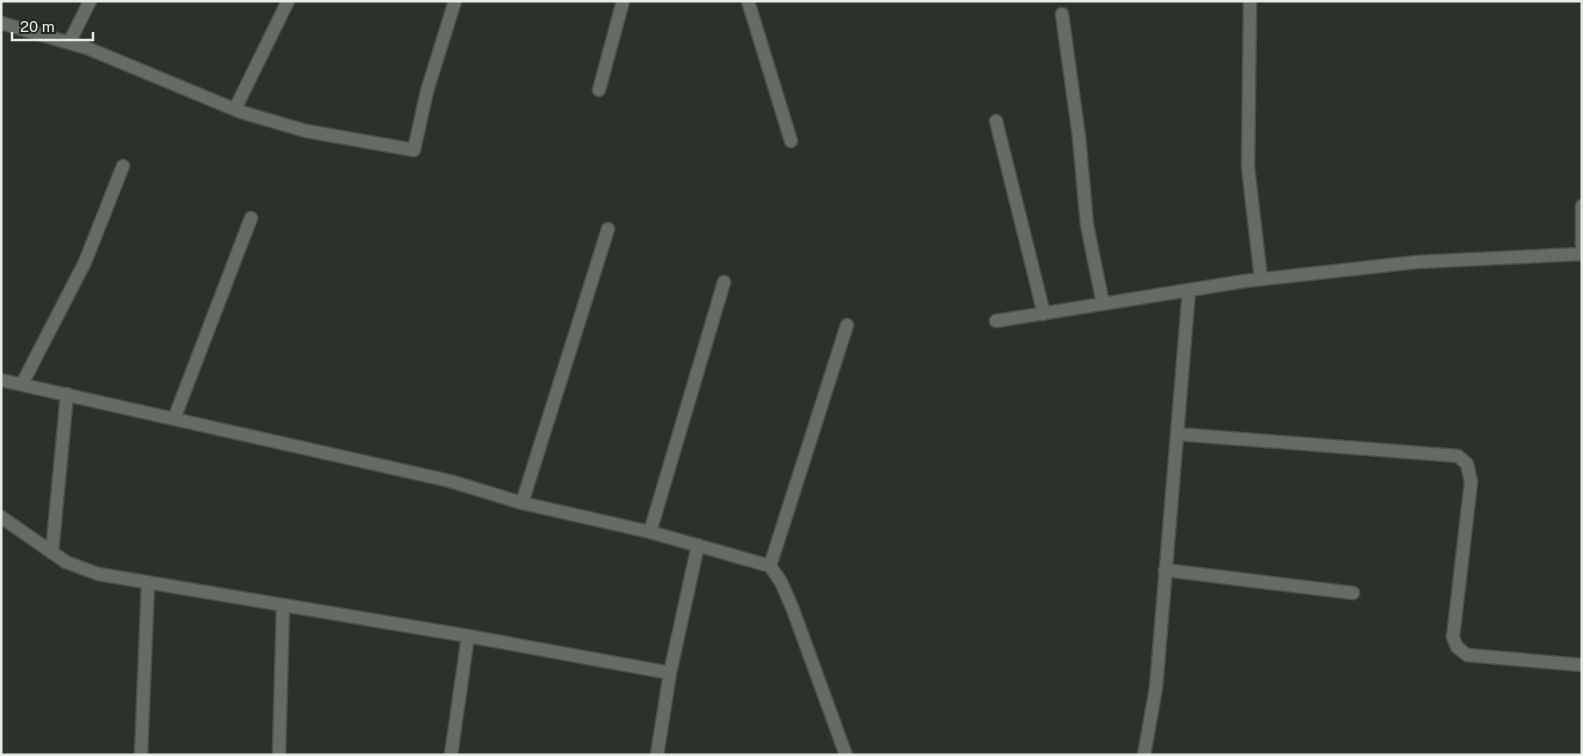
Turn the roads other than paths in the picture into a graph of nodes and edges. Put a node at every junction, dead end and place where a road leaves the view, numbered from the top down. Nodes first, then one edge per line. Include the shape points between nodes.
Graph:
1 (90, 1) edge
2 (288, 1) edge
3 (455, 1) edge
4 (623, 1) edge
5 (748, 1) edge
6 (1250, 1) edge
7 (1062, 14) dead end
8 (1, 23) edge
9 (69, 42) junction
10 (599, 90) dead end
11 (234, 109) junction
12 (996, 122) dead end
13 (791, 141) dead end
14 (123, 166) dead end
15 (1582, 206) edge
16 (250, 218) dead end
17 (608, 229) dead end
18 (1582, 254) edge
19 (1261, 279) junction
20 (724, 282) dead end
21 (1189, 290) junction
22 (1103, 304) junction
23 (1044, 314) junction
24 (996, 321) dead end
25 (847, 325) dead end
26 (1, 380) edge
27 (22, 384) junction
28 (67, 394) junction
29 (174, 419) junction
30 (1177, 434) junction
31 (522, 503) junction
32 (1, 517) edge
33 (650, 532) junction
34 (698, 545) junction
35 (52, 553) junction
36 (770, 566) junction
37 (1165, 570) junction
38 (148, 582) junction
39 (1353, 593) dead end
40 (283, 605) junction
41 (468, 636) junction
42 (1582, 665) edge
43 (670, 673) junction
44 (141, 755) edge
45 (279, 755) edge
46 (451, 755) edge
47 (657, 755) edge
48 (846, 755) edge
49 (1144, 755) edge

1 - 9 street
2 - 11 street
3 - 11 street via 426,91 414,150 306,131
4 - 10 street
5 - 13 street
6 - 19 street via 1248,167
7 - 22 street via 1087,225
8 - 9 street
9 - 11 street
12 - 23 street
14 - 27 street via 85,262
15 - 18 street
16 - 29 street
17 - 31 street
18 - 19 street via 1417,262
19 - 21 street
20 - 33 street
21 - 22 street
21 - 30 street
22 - 23 street
23 - 24 street
25 - 36 street
26 - 27 street
27 - 28 street
28 - 29 street
28 - 35 street
29 - 31 street via 450,481
30 - 37 street
30 - 42 street via 1458,456 1467,464 1471,482 1453,637 1457,648 1467,655
31 - 33 street
32 - 35 street
33 - 34 street
34 - 36 street
34 - 43 street
35 - 38 street via 98,574
36 - 48 street via 792,608
37 - 39 street
37 - 49 street via 1156,688
38 - 40 street
38 - 44 street
40 - 41 street
40 - 45 street
41 - 43 street
41 - 46 street
43 - 47 street

